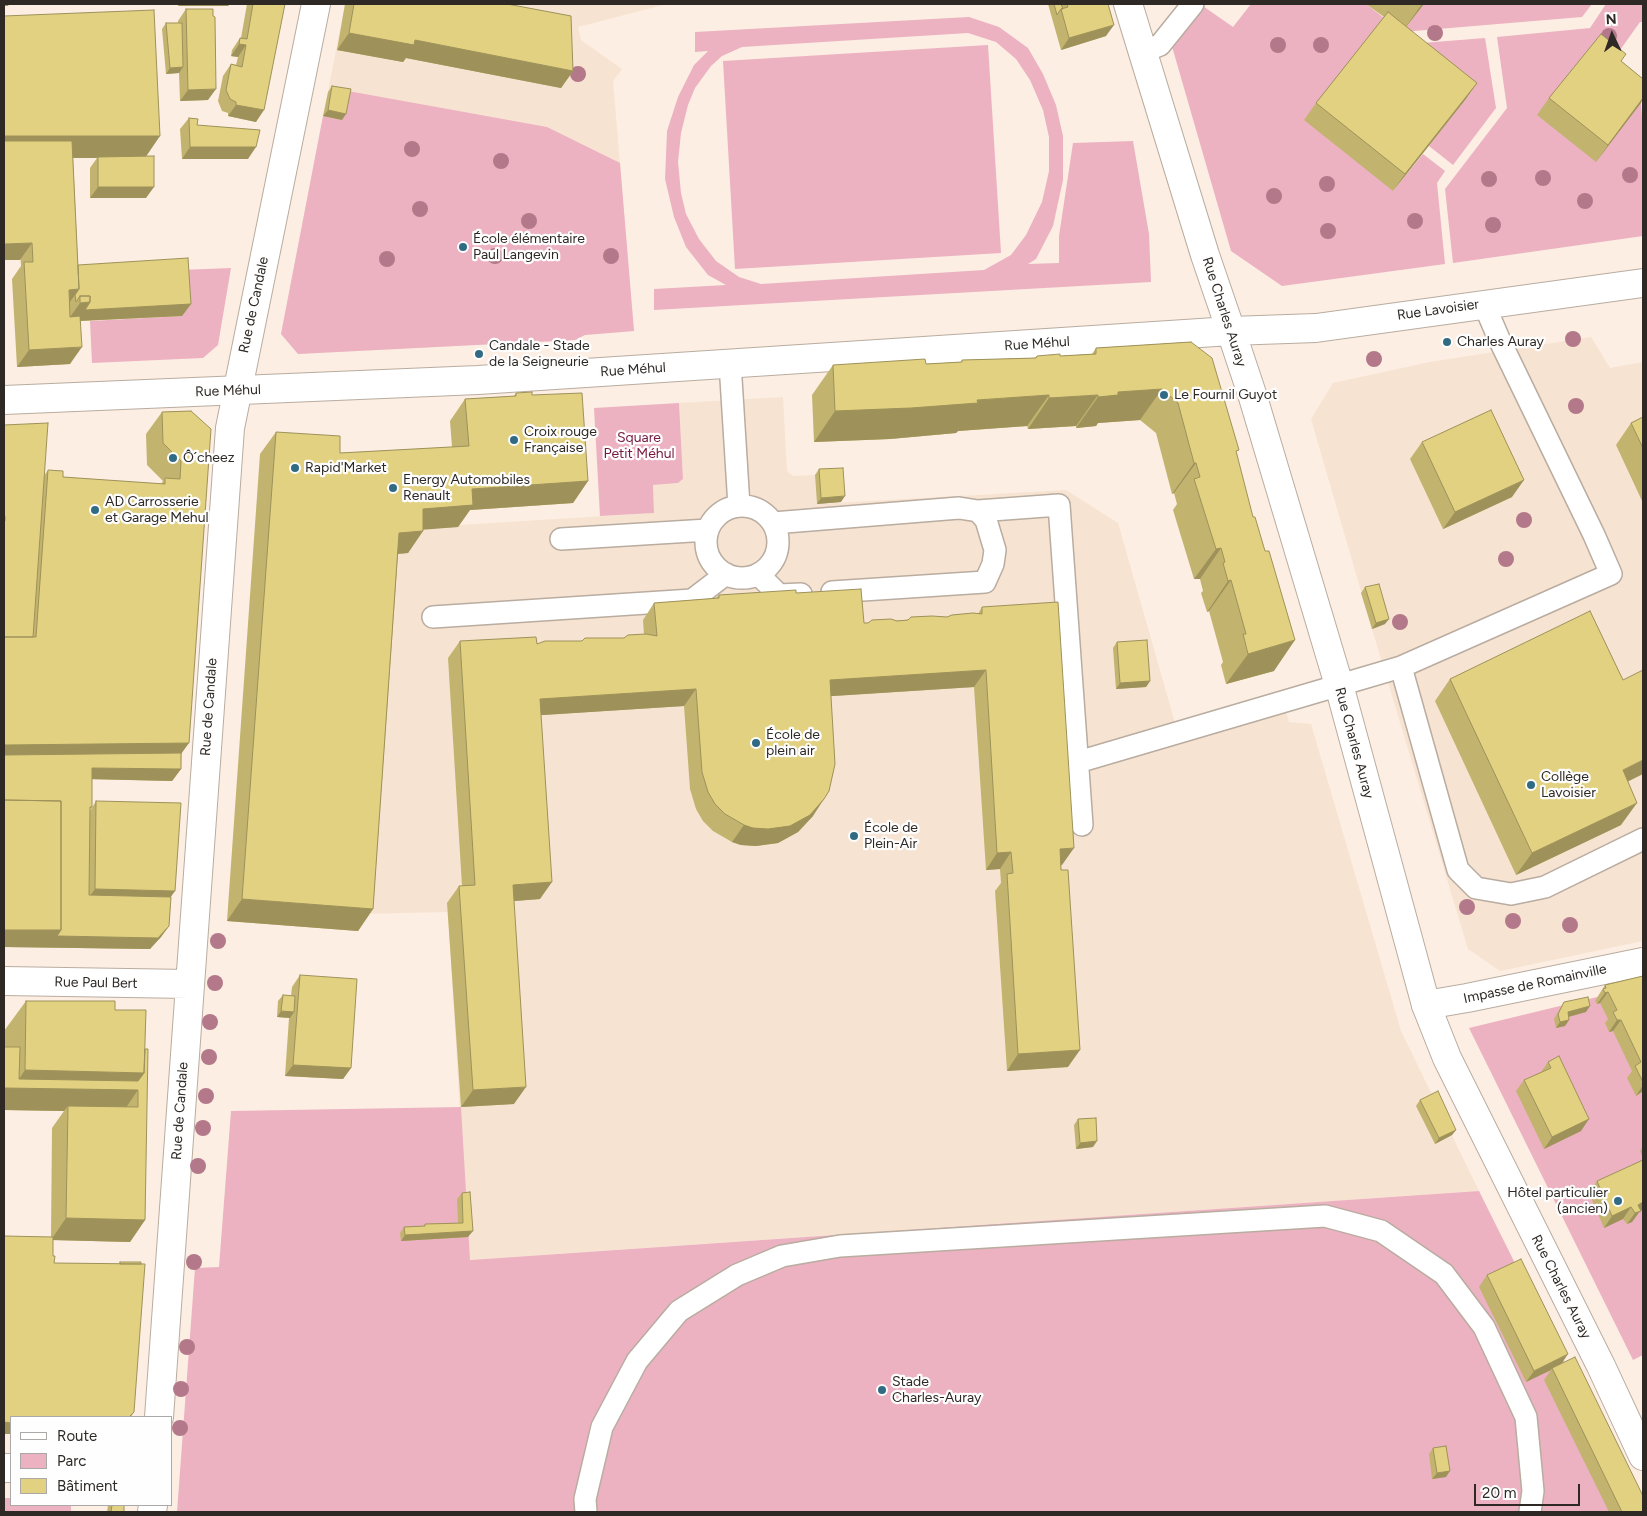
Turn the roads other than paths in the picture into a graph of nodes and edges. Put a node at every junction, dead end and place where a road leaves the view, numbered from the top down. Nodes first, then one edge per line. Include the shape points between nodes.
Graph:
1 (316, 4) edge
2 (1128, 4) edge
3 (1194, 4) edge
4 (1143, 52) junction
5 (1643, 283) edge
6 (1484, 304) junction
7 (1231, 331) junction
8 (730, 363) junction
9 (238, 390) junction
10 (4, 400) edge
11 (739, 506) junction
12 (978, 511) junction
13 (773, 523) junction
14 (708, 530) junction
15 (562, 539) dead end
16 (726, 574) junction
17 (758, 574) junction
18 (433, 617) dead end
19 (1401, 668) junction
20 (1339, 685) junction
21 (1078, 762) junction
22 (1082, 825) dead end
23 (1643, 839) edge
24 (1643, 962) edge
25 (4, 981) edge
26 (189, 984) junction
27 (1426, 1005) junction
28 (158, 1416) edge
29 (1643, 1456) edge
30 (586, 1512) edge
31 (1530, 1512) edge

1 - 9 street, Rue de Candale
2 - 4 street, Rue Charles Auray
3 - 4 lane via 1160,45
4 - 7 street, Rue Charles Auray
5 - 6 street, Rue Lavoisier
6 - 7 street, Rue Lavoisier via 1316,328
6 - 19 lane via 1611,574
7 - 8 street, Rue Méhul
7 - 20 street, Rue Charles Auray
8 - 9 street, Rue Méhul via 478,380
8 - 11 lane
9 - 10 street, Rue Méhul
9 - 26 street, Rue de Candale via 230,428
11 - 13 lane via 755,508
11 - 14 lane via 717,516
12 - 13 lane via 959,508
12 - 17 lane via 986,520 995,550 985,582 779,595
12 - 21 lane via 1059,505
13 - 17 lane via 777,533 776,552 773,561
14 - 15 lane
14 - 16 lane via 706,540 711,560
16 - 17 lane via 737,577
16 - 18 lane via 692,600
19 - 20 lane
19 - 23 lane via 1458,870 1476,888 1511,894 1545,887
20 - 21 lane
20 - 27 street, Rue Charles Auray
21 - 22 lane
24 - 27 street, Impasse de Romainville
25 - 26 street, Rue Paul Bert
26 - 28 street, Rue de Candale
27 - 29 street, Rue Charles Auray via 1447,1058
30 - 31 lane via 585,1499 602,1427 637,1361 679,1311 737,1275 782,1256 840,1246 1325,1216 1381,1231 1444,1274 1484,1327 1526,1417 1533,1491

